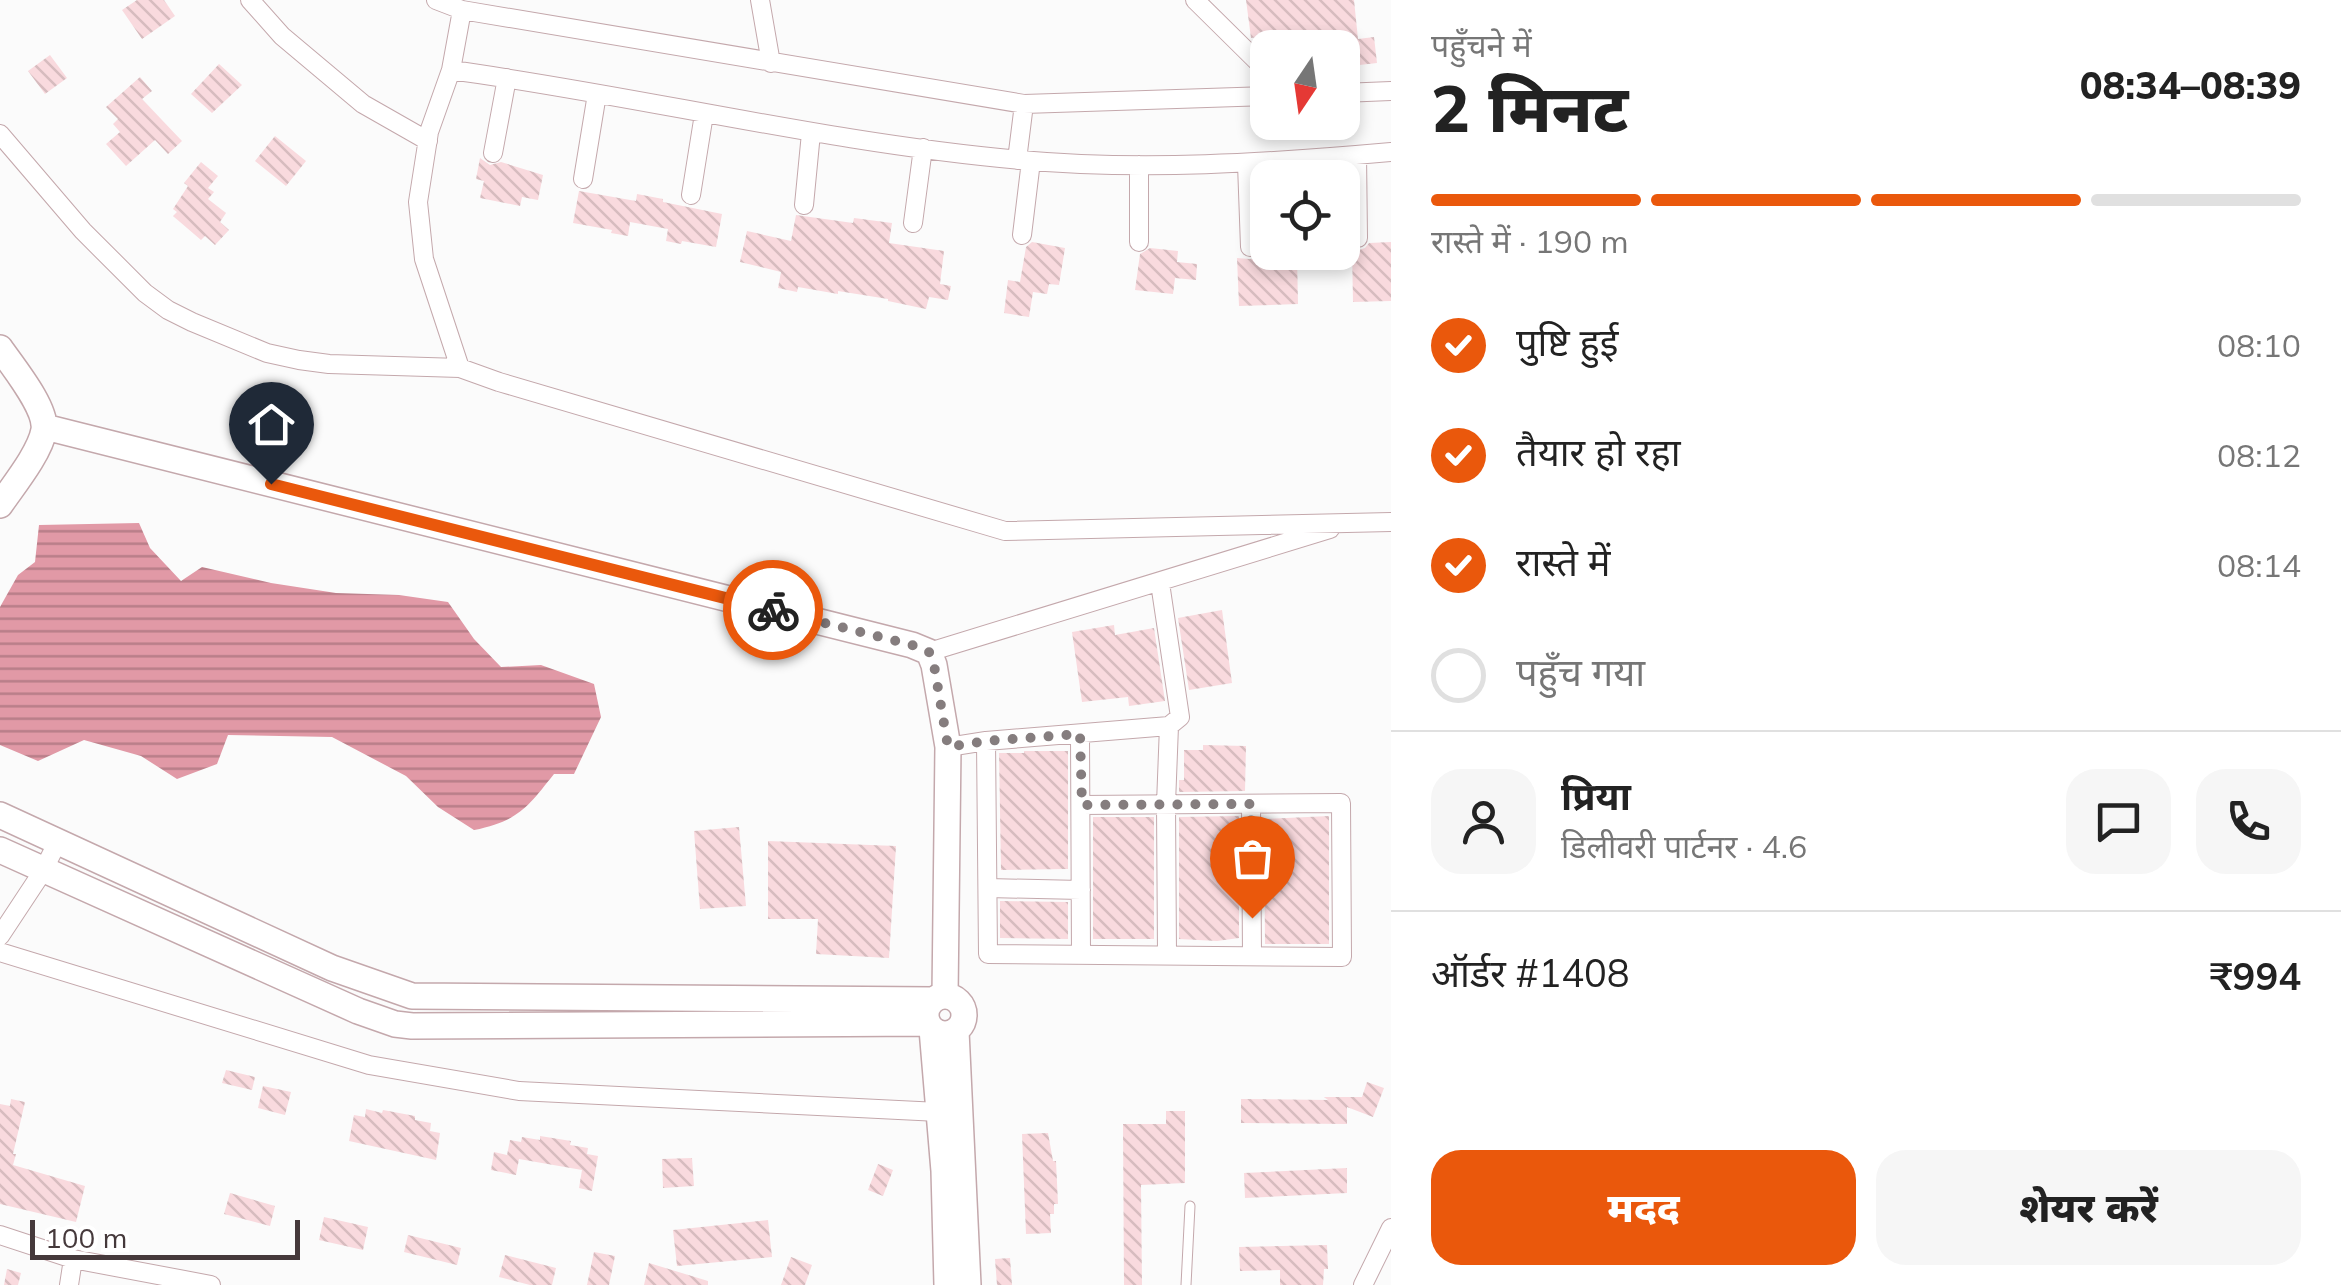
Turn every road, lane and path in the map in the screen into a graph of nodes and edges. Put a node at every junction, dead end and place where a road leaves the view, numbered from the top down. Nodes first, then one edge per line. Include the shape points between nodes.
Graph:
1 (250, 0) edge
2 (436, 0) edge
3 (760, 0) edge
4 (1195, 0) edge
5 (462, 10) junction
6 (1250, 54) edge
7 (770, 63) junction
8 (450, 70) junction
9 (507, 78) junction
10 (1391, 92) edge
11 (1360, 93) edge
12 (597, 94) junction
13 (1250, 97) edge
14 (1024, 104) junction
15 (704, 114) junction
16 (811, 133) junction
17 (0, 134) edge
18 (428, 142) junction
19 (922, 148) junction
20 (493, 152) dead end
21 (1391, 152) edge
22 (1357, 155) junction
23 (1024, 160) junction
24 (1357, 160) edge
25 (1139, 164) junction
26 (1247, 164) junction
27 (583, 178) dead end
28 (691, 195) dead end
29 (804, 205) dead end
30 (913, 224) dead end
31 (1022, 234) dead end
32 (1138, 242) dead end
33 (1250, 247) dead end
34 (0, 348) edge
35 (460, 368) junction
36 (44, 427) junction
37 (0, 505) edge
38 (1391, 522) edge
39 (1350, 523) junction
40 (1160, 583) junction
41 (929, 652) junction
42 (1169, 726) junction
43 (1080, 734) junction
44 (986, 741) junction
45 (948, 747) junction
46 (1166, 804) junction
47 (1251, 804) junction
48 (1082, 805) junction
49 (0, 814) edge
50 (58, 841) junction
51 (0, 850) edge
52 (43, 871) junction
53 (988, 888) junction
54 (1081, 890) junction
55 (0, 936) edge
56 (0, 952) edge
57 (1080, 955) junction
58 (1167, 955) junction
59 (1252, 956) junction
60 (939, 1016) junction
61 (939, 1112) junction
62 (1190, 1206) dead end
63 (1391, 1229) edge
64 (0, 1235) edge
65 (73, 1259) junction
66 (68, 1285) edge
67 (211, 1285) edge
68 (947, 1285) edge
69 (968, 1285) edge
70 (1186, 1285) edge
71 (1362, 1285) edge

1 - 18 street via 363,104
2 - 5 street
3 - 7 street
4 - 6 street
5 - 7 street
5 - 8 street
7 - 14 street
8 - 9 street
8 - 18 street
9 - 12 street
9 - 20 street
10 - 11 street
12 - 15 street
12 - 27 street
13 - 14 street
14 - 23 street
15 - 16 street
15 - 28 street
16 - 19 street
16 - 29 street
17 - 35 street via 84,231 168,310 298,360
18 - 35 street via 418,202 424,259
19 - 23 street
19 - 30 street
21 - 22 street
22 - 24 street
22 - 26 street
23 - 25 street
23 - 31 street
25 - 26 street
25 - 32 street
26 - 33 street
34 - 36 main road
35 - 39 street via 1005,531
36 - 37 main road
36 - 41 main road
38 - 39 street
39 - 40 street
40 - 41 street
40 - 42 street via 1180,717
41 - 45 main road
42 - 43 street
42 - 46 street
43 - 44 street
43 - 48 street
44 - 45 street
44 - 53 street
45 - 60 main road
46 - 47 street
46 - 48 street
46 - 58 street
47 - 59 street
47 - 59 street via 1341,803 1342,938 1342,957
48 - 54 street
49 - 50 main road
50 - 52 street
50 - 60 main road via 332,968 412,996
51 - 52 main road
52 - 55 street
52 - 60 main road via 395,1024
53 - 54 street
53 - 57 street via 988,954
54 - 57 street
56 - 61 street via 368,1066 519,1091
57 - 58 street
58 - 59 street
60 - 61 main road
60 - 69 main road
61 - 68 main road
62 - 70 lane
63 - 71 street
64 - 65 street
65 - 66 street
65 - 67 street

